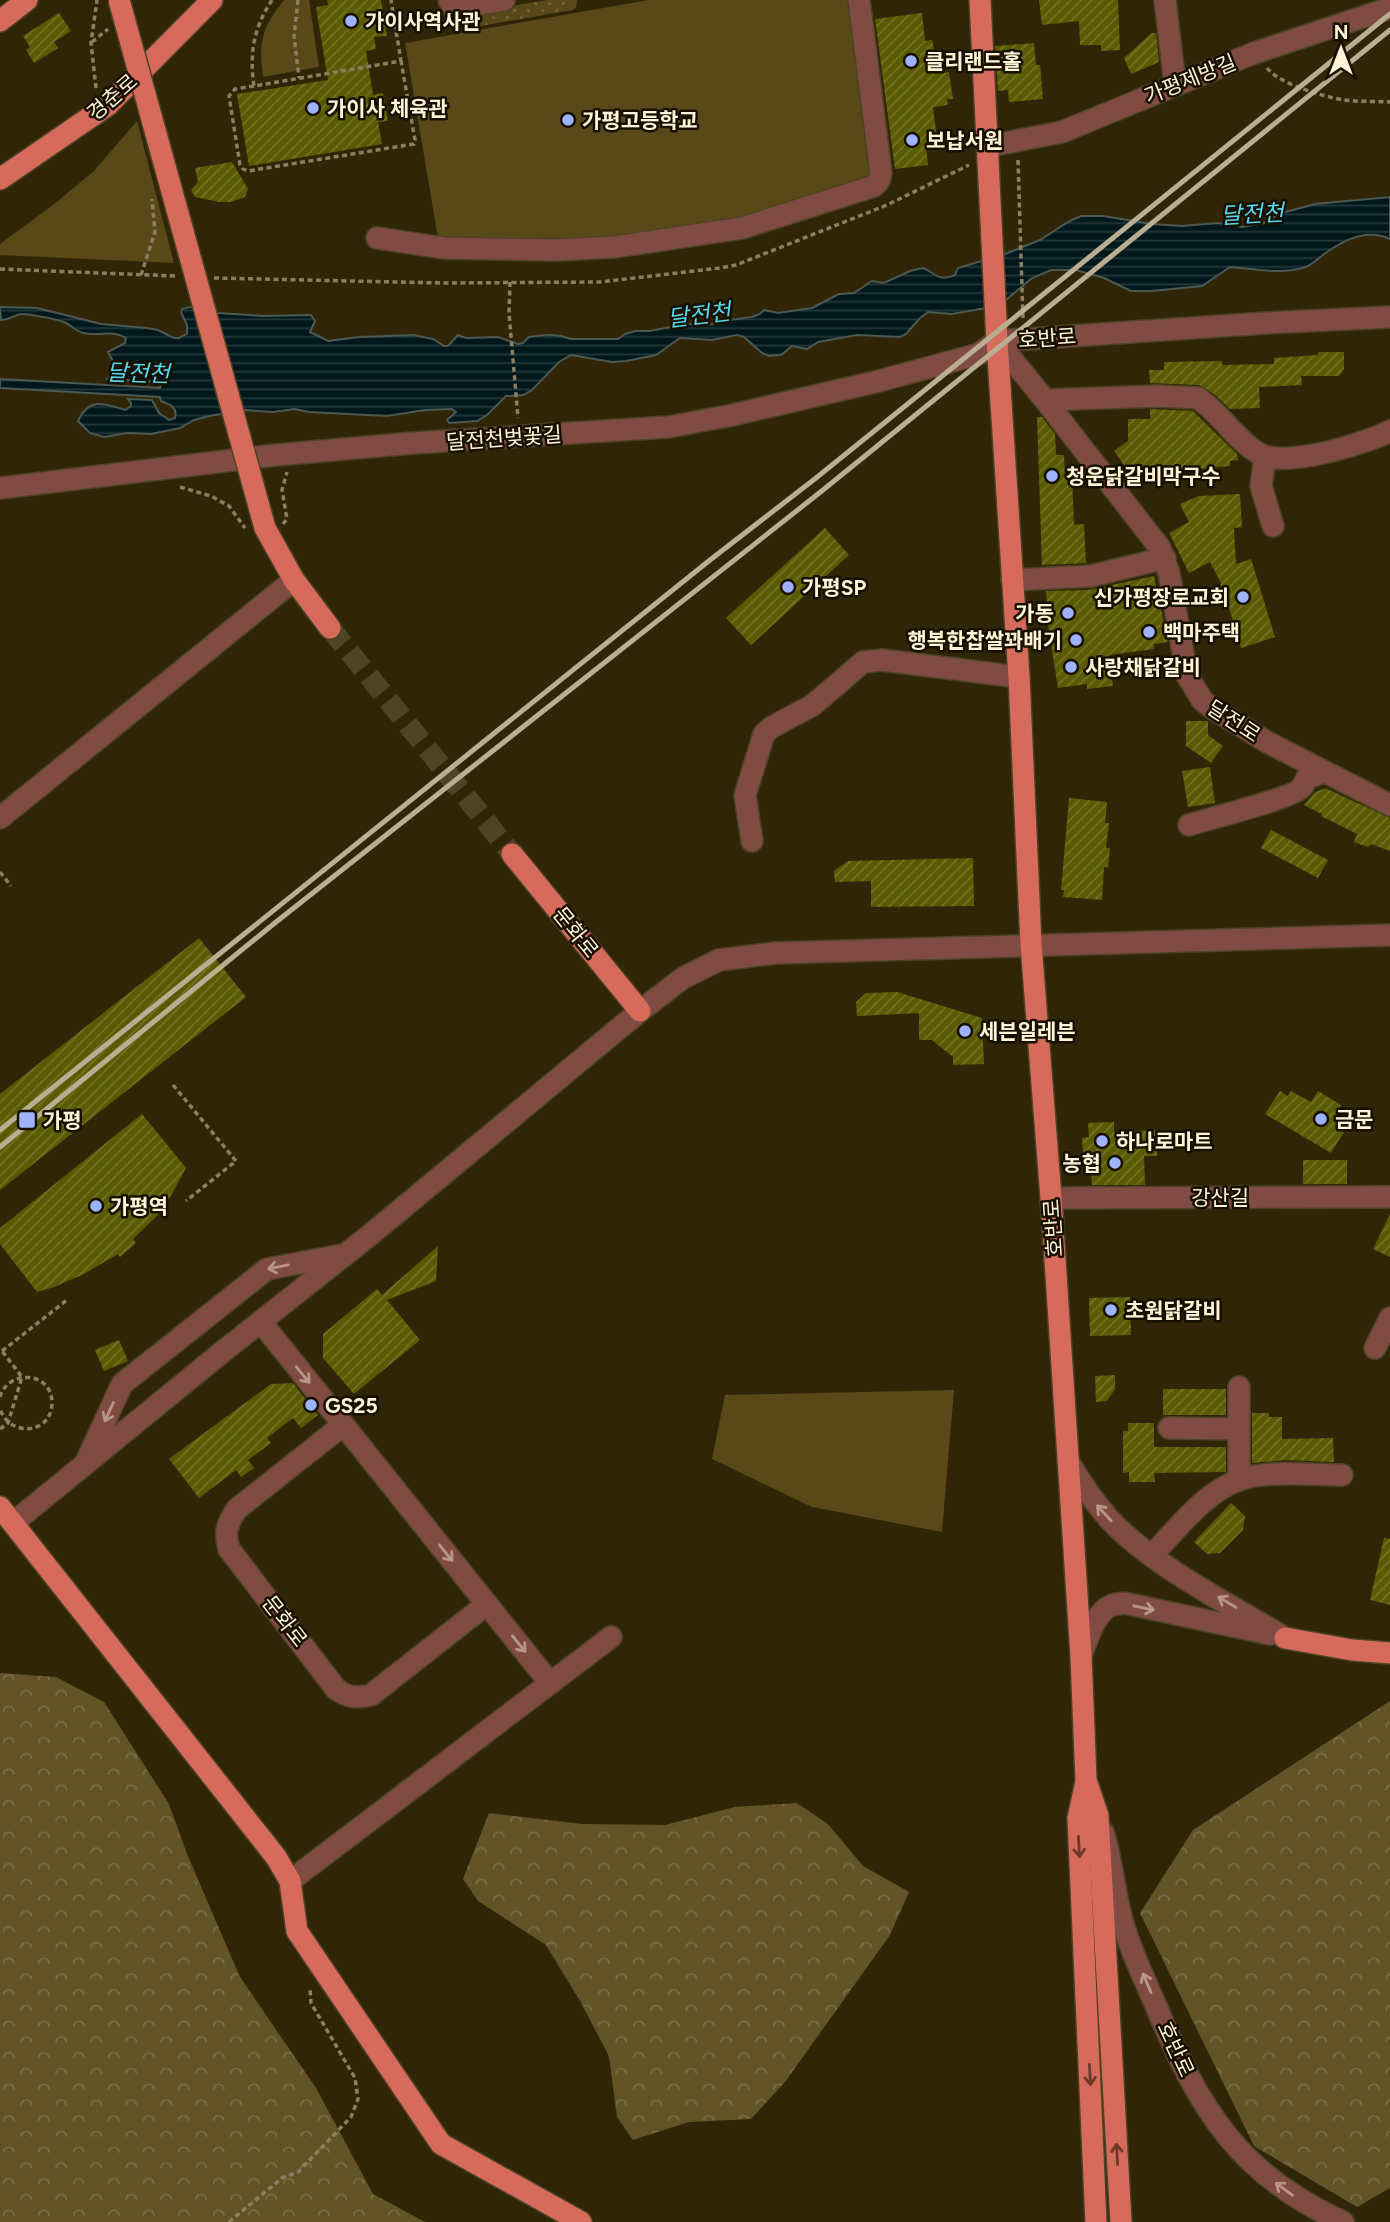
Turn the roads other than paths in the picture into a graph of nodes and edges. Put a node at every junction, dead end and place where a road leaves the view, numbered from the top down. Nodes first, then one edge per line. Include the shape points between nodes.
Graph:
1 (27, 0) edge
2 (119, 0) edge
3 (212, 0) edge
4 (449, 0) edge
5 (504, 0) edge
6 (859, 0) edge
7 (980, 0) edge
8 (1165, 0) edge
9 (1390, 8) edge
10 (0, 22) edge
11 (1175, 85) junction
12 (989, 154) junction
13 (0, 179) edge
14 (377, 238) dead end
15 (1390, 317) edge
16 (997, 341) junction
17 (1045, 400) junction
18 (1390, 431) edge
19 (1265, 457) junction
20 (0, 488) edge
21 (1273, 526) dead end
22 (1165, 558) junction
23 (294, 580) junction
24 (1012, 580) junction
25 (330, 628) tunnel mouth
26 (1019, 677) junction
27 (1324, 772) junction
28 (1390, 806) edge
29 (0, 818) edge
30 (1189, 825) dead end
31 (752, 841) dead end
32 (512, 854) tunnel mouth
33 (1390, 935) edge
34 (1031, 944) junction
35 (640, 1011) junction
36 (1390, 1197) edge
37 (1051, 1198) junction
38 (345, 1254) junction
39 (1390, 1318) edge
40 (261, 1322) junction
41 (1375, 1348) dead end
42 (1239, 1387) dead end
43 (343, 1424) junction
44 (1169, 1428) dead end
45 (1239, 1429) junction
46 (1068, 1461) junction
47 (84, 1465) junction
48 (1342, 1475) dead end
49 (1239, 1480) junction
50 (6, 1515) edge
51 (1152, 1555) junction
52 (487, 1604) junction
53 (611, 1637) dead end
54 (1285, 1638) junction
55 (1390, 1653) edge
56 (1081, 1656) junction
57 (550, 1683) junction
58 (1086, 1780) junction
59 (1098, 1816) junction
60 (290, 1881) junction
61 (581, 2222) edge
62 (1097, 2222) edge
63 (1121, 2222) edge
64 (1343, 2222) edge

1 - 10 main road
2 - 23 main road, bridge via 265,528
3 - 13 main road, 경춘로 via 108,105
4 - 5 street via 458,8
6 - 14 street via 881,173 874,186 742,228 615,247 444,248
7 - 12 main road
8 - 11 street
9 - 11 street, 가평제방길
11 - 12 street, 가평제방길 via 1062,132
12 - 16 main road
15 - 16 street, 호반로
16 - 17 street, 달전로
16 - 20 street, 달전천벚꽃길 via 979,354 875,382 668,427 302,453
16 - 24 main road, 호반로
17 - 19 street via 1191,396
17 - 22 street, 달전로
18 - 19 street via 1322,453
19 - 21 street via 1261,486
22 - 24 street via 1091,576
22 - 27 street, 달전로 via 1185,667 1196,693 1234,722
23 - 25 main road
23 - 29 street
24 - 26 main road, 호반로
26 - 31 street via 882,660 863,662 813,705 764,734 745,795
26 - 34 main road, 호반로
27 - 28 street, 달전로
27 - 30 street via 1278,799
32 - 35 main road, 문화로
33 - 34 street
34 - 35 street via 775,953 719,960 683,978
34 - 37 main road, 호반로
35 - 38 street
36 - 37 street, 강산길
37 - 46 main road, 호반로
38 - 40 street
38 -> 47 street via 267,1269 122,1384
39 - 41 street
40 -> 43 street
40 - 47 street
42 - 45 street
43 -> 52 street
43 - 52 street, 문화로 via 237,1509 226,1531 229,1549 336,1689 346,1696 371,1695
44 - 45 street
45 - 49 street
51 -> 46 street via 1096,1504
46 - 56 main road, 호반로
47 - 50 street
48 - 49 street via 1266,1474
49 - 51 street via 1204,1502
50 - 60 main road via 268,1846
54 -> 51 street
52 -> 57 street
53 - 57 street
54 - 55 main road
56 -> 54 street via 1102,1612 1111,1605
56 - 58 main road, 호반로
57 - 60 street
58 - 59 main road, 호반로
58 -> 62 main road, 호반로 via 1078,1818
63 -> 59 main road, 호반로
64 -> 59 street, 호반로 via 1286,2192 1261,2172 1236,2148 1198,2096 1124,1928
60 - 61 main road via 298,1931 441,2144

